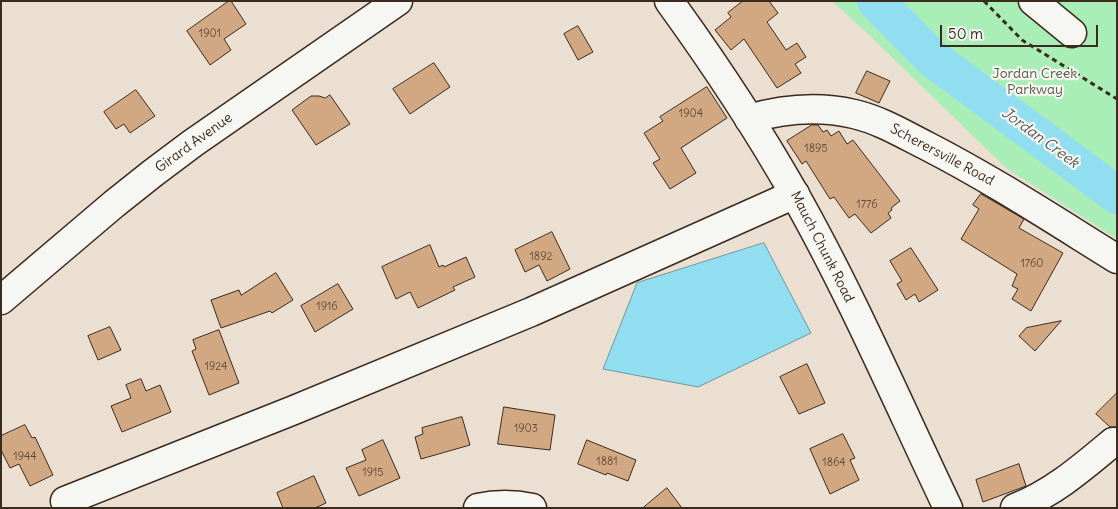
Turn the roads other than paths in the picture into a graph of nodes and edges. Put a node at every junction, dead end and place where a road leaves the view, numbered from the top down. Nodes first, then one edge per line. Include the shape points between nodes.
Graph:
1 (398, 1) edge
2 (669, 1) edge
3 (1033, 1) edge
4 (1072, 32) dead end
5 (749, 119) junction
6 (795, 194) junction
7 (1117, 259) edge
8 (1, 300) edge
9 (1113, 442) dead end
10 (66, 501) dead end
11 (478, 508) edge
12 (532, 508) edge
13 (948, 508) edge
14 (1015, 508) edge

1 - 8 street, Girard Avenue via 153,173
2 - 5 street, Mauch Chunk Road
3 - 4 street
5 - 6 street, Mauch Chunk Road
5 - 7 street, Scherersville Road via 794,110 828,110 880,122 969,168
6 - 10 street via 531,312
6 - 13 street, Mauch Chunk Road via 831,261
9 - 14 street via 1070,477 1029,503
11 - 12 street via 517,505

